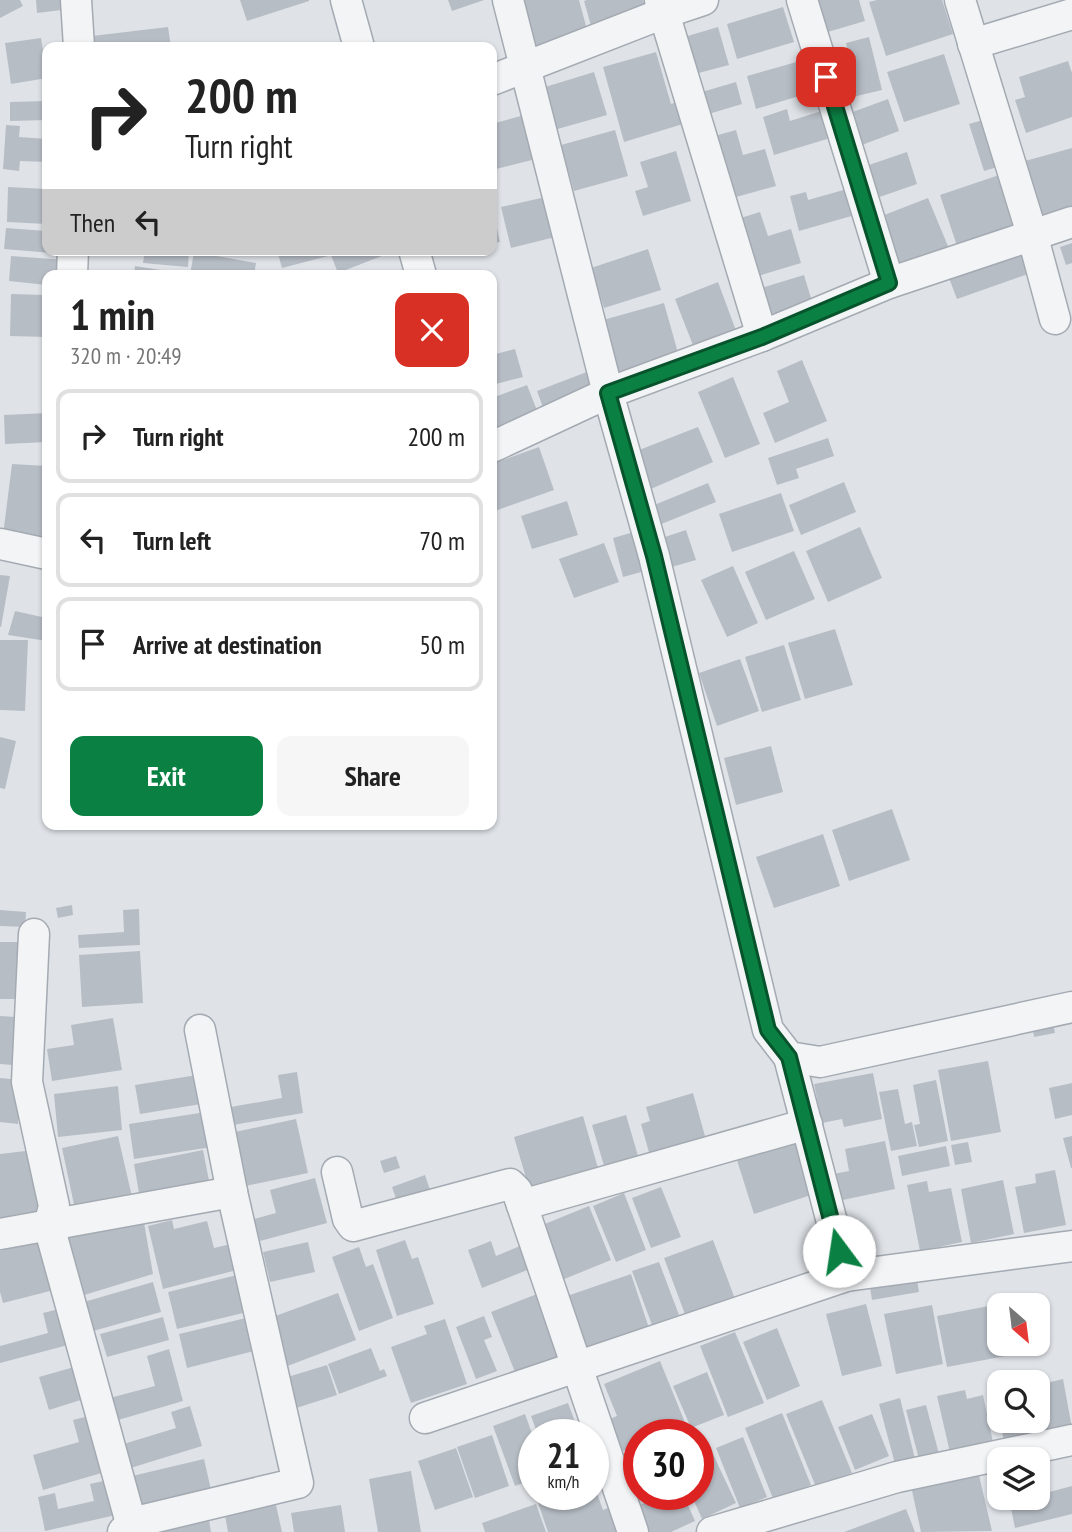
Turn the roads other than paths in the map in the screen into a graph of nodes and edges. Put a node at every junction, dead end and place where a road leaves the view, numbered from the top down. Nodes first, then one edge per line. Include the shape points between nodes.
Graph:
1 (76, 0) edge
2 (346, 0) edge
3 (508, 0) edge
4 (703, 0) edge
5 (802, 0) edge
6 (960, 0) edge
7 (662, 6) edge
8 (1072, 15) edge
9 (79, 42) edge
10 (358, 42) edge
11 (973, 44) junction
12 (525, 69) junction
13 (497, 78) edge
14 (1072, 222) edge
15 (1032, 234) junction
16 (889, 283) junction
17 (1055, 319) dead end
18 (762, 337) junction
19 (608, 393) junction
20 (497, 445) edge
21 (0, 544) edge
22 (42, 553) edge
23 (34, 934) dead end
24 (1072, 1007) edge
25 (200, 1030) dead end
26 (789, 1057) junction
27 (807, 1124) junction
28 (337, 1172) dead end
29 (232, 1192) junction
30 (522, 1205) junction
31 (49, 1226) junction
32 (0, 1234) edge
33 (1072, 1246) edge
34 (846, 1276) junction
35 (575, 1366) junction
36 (425, 1418) dead end
37 (1072, 1440) edge
38 (127, 1527) edge
39 (633, 1532) edge
40 (712, 1532) edge

1 - 9 street
2 - 10 street
3 - 12 street
4 - 7 street
5 - 16 street
6 - 11 street
7 - 12 street
7 - 18 street
8 - 11 street
11 - 15 street
12 - 13 street
12 - 19 street
14 - 15 street
15 - 16 street
15 - 17 street
16 - 18 street
18 - 19 street
19 - 20 street
19 - 26 street via 654,556 768,1030
21 - 22 street
23 - 31 street via 27,1082 54,1206
24 - 26 street via 820,1062
25 - 29 street
26 - 27 street
27 - 30 street
27 - 34 street
28 - 30 street via 348,1219 354,1226 510,1184
29 - 31 street
29 - 38 street via 298,1483
30 - 35 street
31 - 32 street
31 - 38 street
33 - 34 street
34 - 35 street
35 - 36 street
35 - 39 street
37 - 40 street via 897,1477

